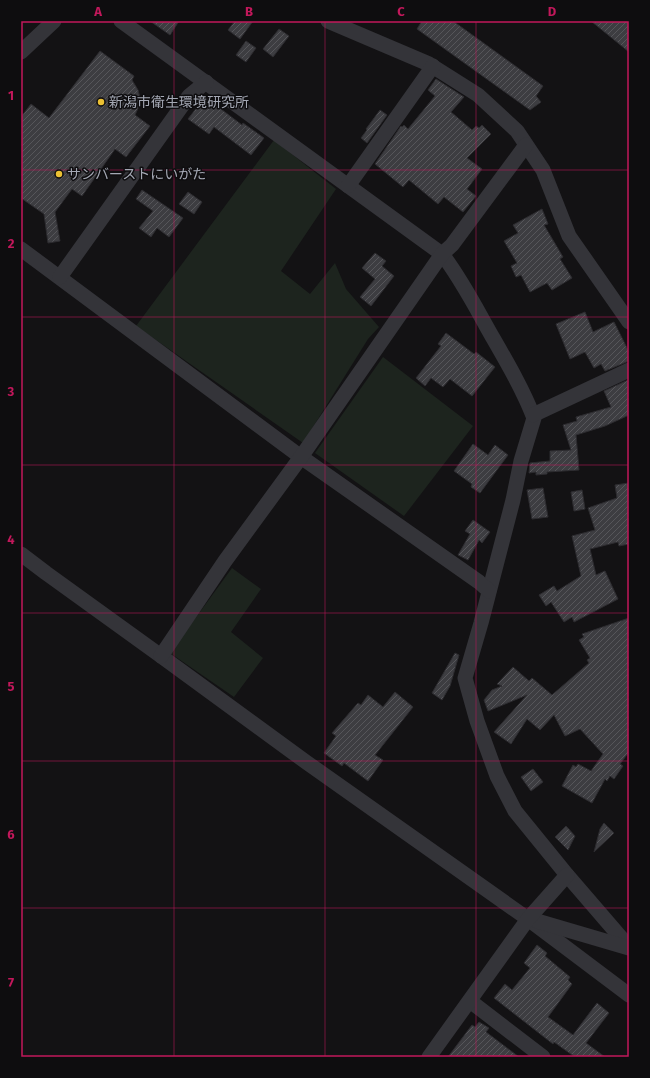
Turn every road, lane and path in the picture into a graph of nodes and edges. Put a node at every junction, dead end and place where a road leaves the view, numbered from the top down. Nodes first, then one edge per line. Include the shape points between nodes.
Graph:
1 (54, 21) edge
2 (120, 21) edge
3 (328, 21) edge
4 (21, 52) edge
5 (433, 66) junction
6 (206, 82) junction
7 (526, 145) junction
8 (348, 186) junction
9 (21, 249) edge
10 (442, 254) junction
11 (60, 277) junction
12 (629, 322) edge
13 (629, 370) edge
14 (533, 415) junction
15 (301, 457) junction
16 (21, 554) edge
17 (489, 590) junction
18 (161, 656) junction
19 (567, 875) junction
20 (528, 919) junction
21 (629, 948) edge
22 (629, 995) edge
23 (470, 1001) junction
24 (430, 1057) edge
25 (543, 1057) edge

1 - 4 street
2 - 6 street
3 - 5 street
5 - 7 street via 478,95 517,131
5 - 8 street
6 - 8 street
6 - 11 street via 189,96
7 - 10 street via 452,245
7 - 12 street via 543,170 569,236
8 - 10 street
9 - 11 street
10 - 14 street via 475,306
10 - 15 street
11 - 15 street
13 - 14 street
14 - 17 street
15 - 17 street
15 - 18 street via 225,561
16 - 18 street
17 - 19 street via 465,678 497,776 515,812
18 - 20 street
19 - 20 street
19 - 21 street
20 - 21 street
20 - 22 street
20 - 23 street
23 - 24 street
23 - 25 street

